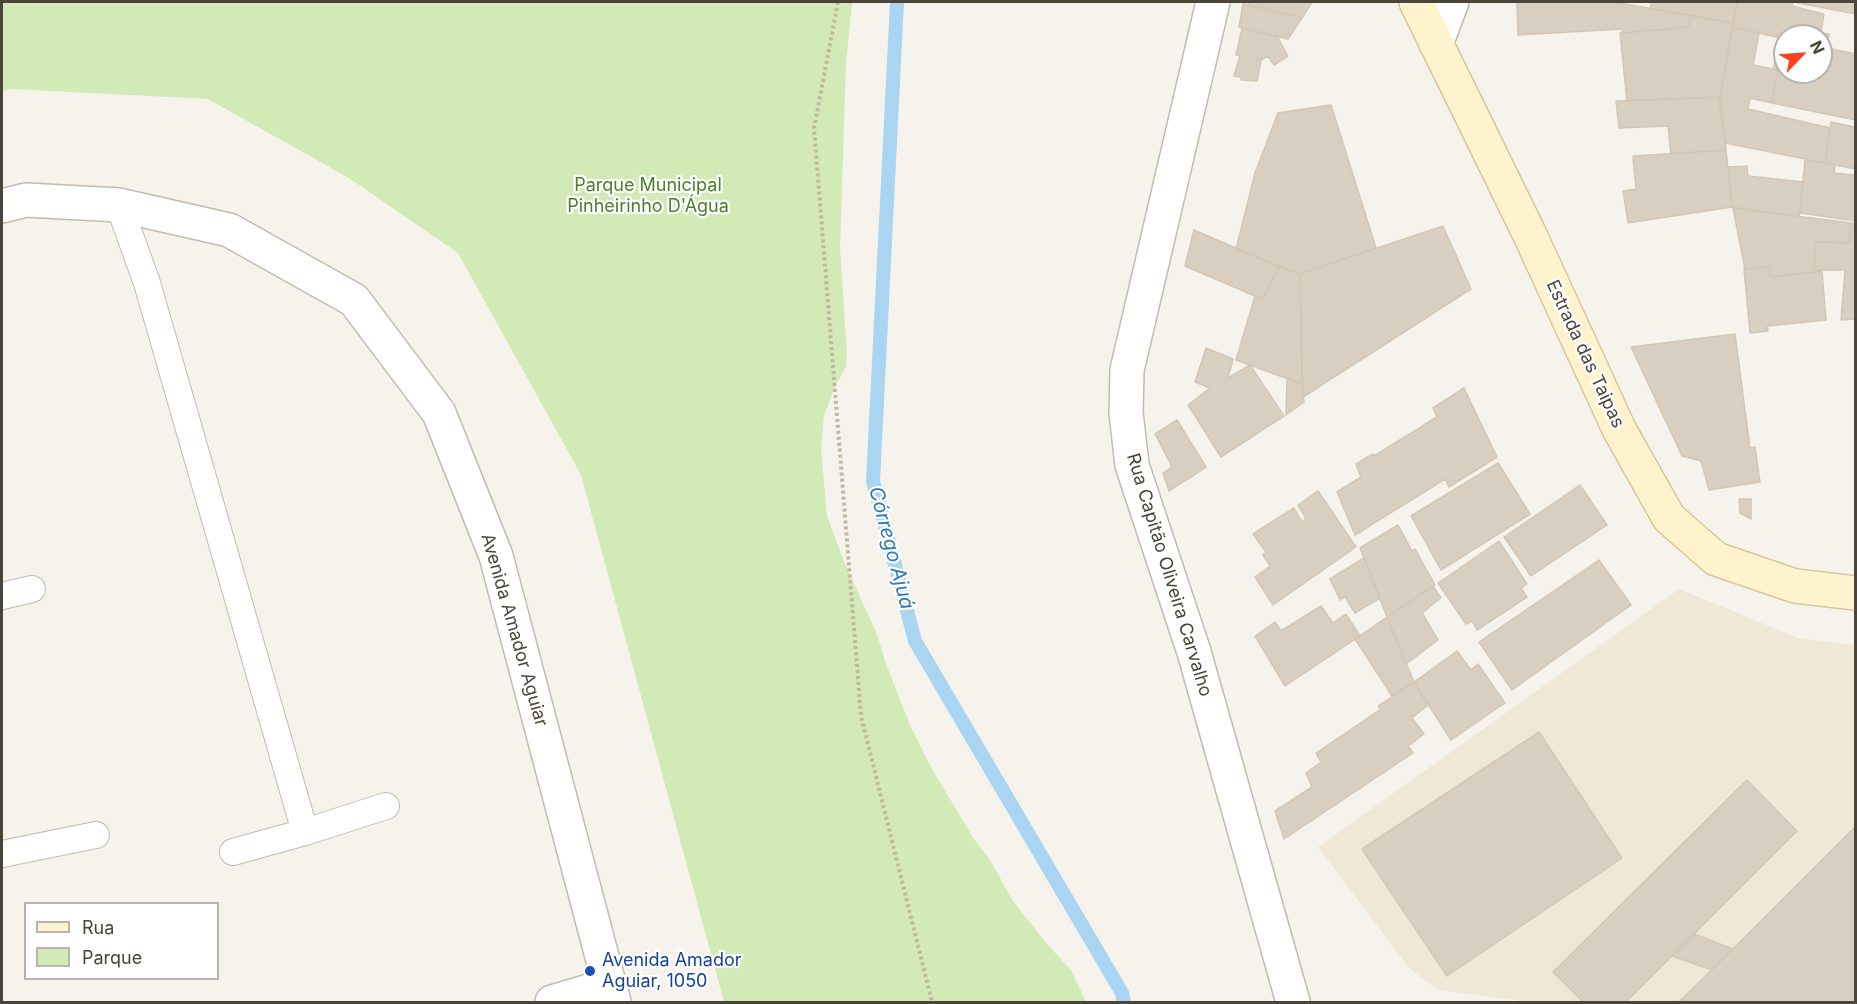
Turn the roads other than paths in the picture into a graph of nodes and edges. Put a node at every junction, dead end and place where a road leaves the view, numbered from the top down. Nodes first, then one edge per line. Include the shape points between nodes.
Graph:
1 (1213, 2) edge
2 (1416, 2) edge
3 (1452, 2) edge
4 (1436, 44) junction
5 (118, 205) junction
6 (2, 206) edge
7 (32, 589) dead end
8 (1856, 593) edge
9 (2, 596) edge
10 (386, 806) dead end
11 (305, 832) junction
12 (96, 836) dead end
13 (233, 852) dead end
14 (2, 854) edge
15 (612, 994) edge
16 (552, 1002) edge
17 (1293, 1002) edge

1 - 17 street, Rua Capitão Oliveira Carvalho via 1126,370 1126,413 1132,465 1194,652
2 - 4 main road, Estrada das Taipas
3 - 4 street
4 - 8 main road, Estrada das Taipas via 1619,429 1669,518 1716,559 1796,586
5 - 6 street, Avenida Amador Aguiar via 27,200
5 - 11 lane via 147,283
5 - 15 street, Avenida Amador Aguiar via 229,230 354,300 439,413 496,555
7 - 9 lane
10 - 11 lane
11 - 13 lane
12 - 14 lane
15 - 16 street

